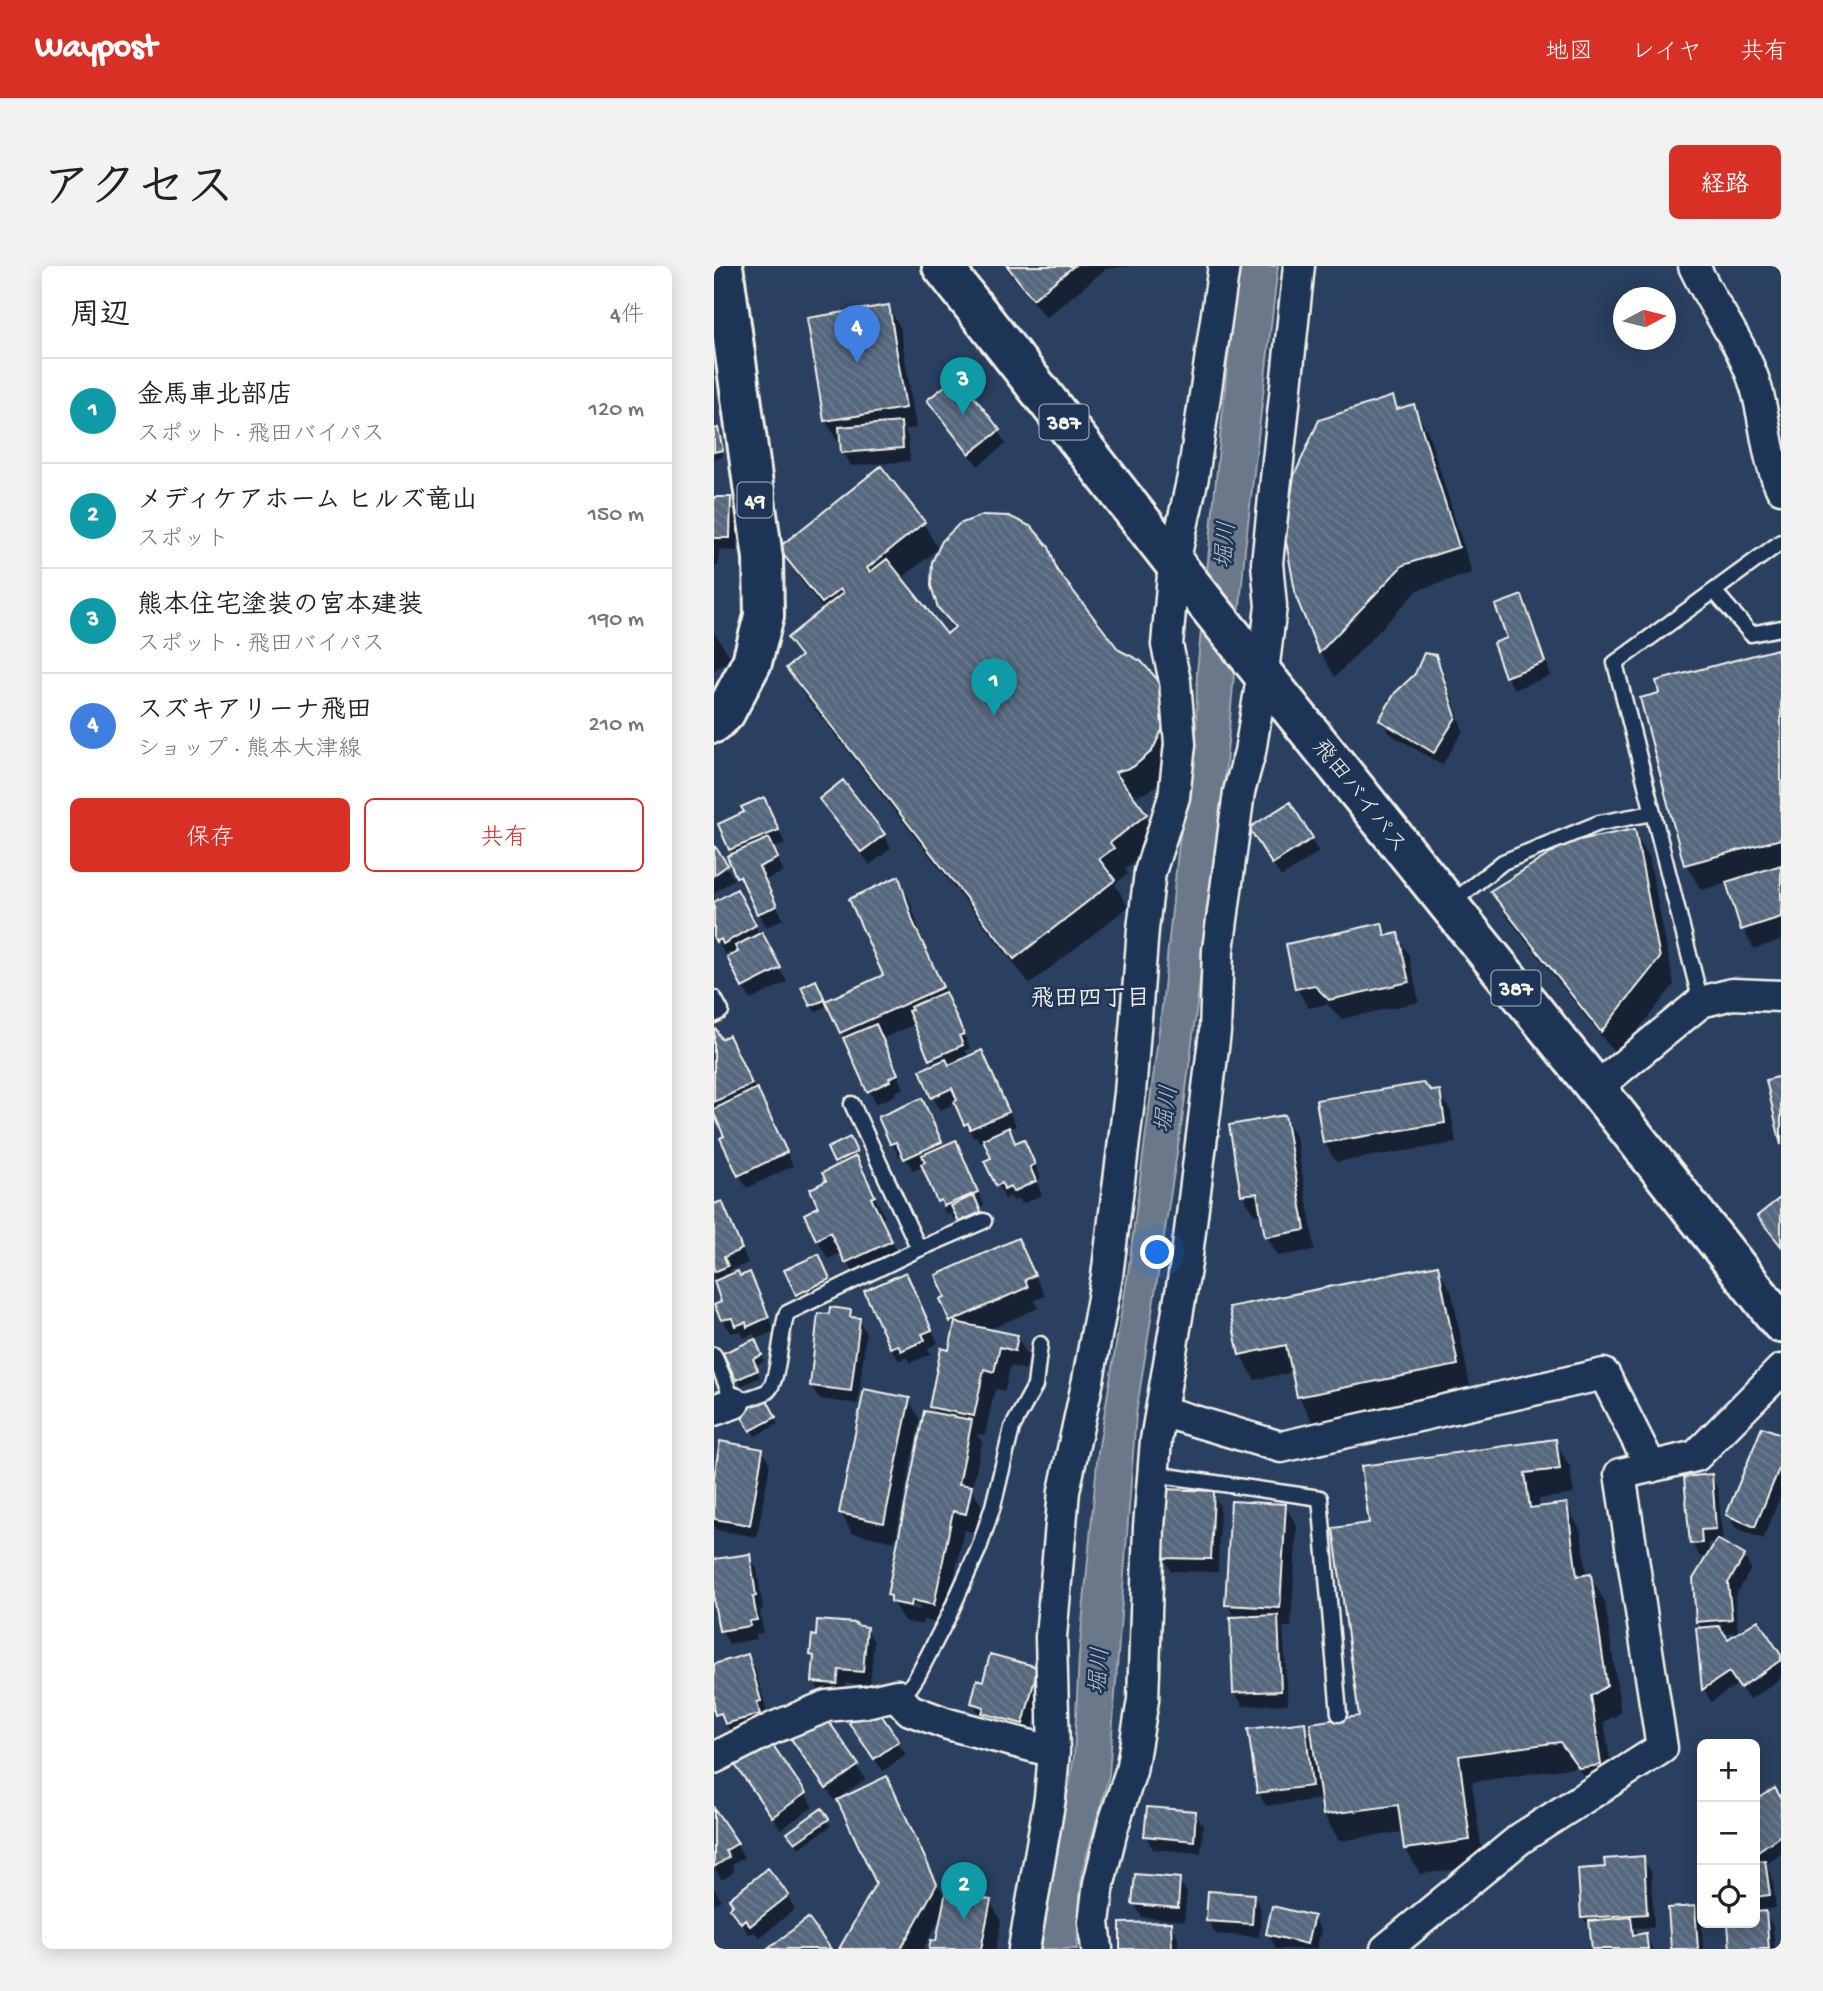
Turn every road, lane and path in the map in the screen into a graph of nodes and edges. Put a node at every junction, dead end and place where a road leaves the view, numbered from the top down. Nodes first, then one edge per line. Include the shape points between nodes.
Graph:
1 (723, 266) edge
2 (942, 266) edge
3 (1224, 266) edge
4 (1299, 266) edge
5 (1695, 266) edge
6 (1781, 488) edge
7 (1781, 542) edge
8 (1180, 570) junction
9 (1714, 591) junction
10 (1781, 628) edge
11 (1256, 664) junction
12 (714, 723) edge
13 (1653, 813) junction
14 (1449, 906) junction
15 (1781, 996) edge
16 (714, 998) edge
17 (1701, 1002) junction
18 (714, 1015) edge
19 (1596, 1088) junction
20 (852, 1104) dead end
21 (984, 1221) dead end
22 (919, 1249) junction
23 (1781, 1323) edge
24 (1040, 1343) dead end
25 (714, 1355) edge
26 (1781, 1370) edge
27 (724, 1406) edge
28 (1161, 1411) junction
29 (1651, 1466) junction
30 (1153, 1474) junction
31 (896, 1695) junction
32 (1339, 1714) dead end
33 (1054, 1752) junction
34 (714, 1758) edge
35 (1024, 1949) edge
36 (1097, 1949) edge
37 (1386, 1949) edge

1 - 12 main road, 49 via 763,558 764,616 752,662 725,713
2 - 8 main road, 飛田バイパス / 387
3 - 8 street
4 - 11 street via 1267,563 1271,606
5 - 6 street via 1756,386
7 - 9 lane
8 - 11 main road, 飛田バイパス / 387
8 - 33 street via 1167,645 1180,744 1174,797 1150,872 1130,1093 1107,1276 1064,1491 1051,1637
9 - 10 lane via 1751,634
9 - 13 lane via 1615,663
11 - 14 main road, 飛田バイパス / 387
11 - 28 street via 1250,752 1239,792 1219,950 1215,1032 1186,1263
13 - 14 lane via 1599,823 1503,862
13 - 17 lane
14 - 19 main road, 飛田バイパス / 387
15 - 17 street via 1732,993
16 - 18 lane via 721,1011
17 - 19 street
19 - 23 main road, 飛田バイパス / 387
20 - 22 lane
21 - 22 lane
22 - 27 lane via 787,1313 774,1383 768,1392
24 - 31 lane via 1035,1385 1012,1429 979,1548 918,1675
25 - 27 lane
26 - 29 street via 1696,1456
28 - 29 street via 1281,1447 1604,1374
28 - 30 street
29 - 37 street via 1620,1474 1662,1748 1521,1838
30 - 32 lane via 1320,1498
30 - 36 street via 1143,1700 1131,1771 1099,1883 1094,1922
31 - 33 street via 911,1710 948,1724
31 - 34 street via 827,1706
33 - 35 street

